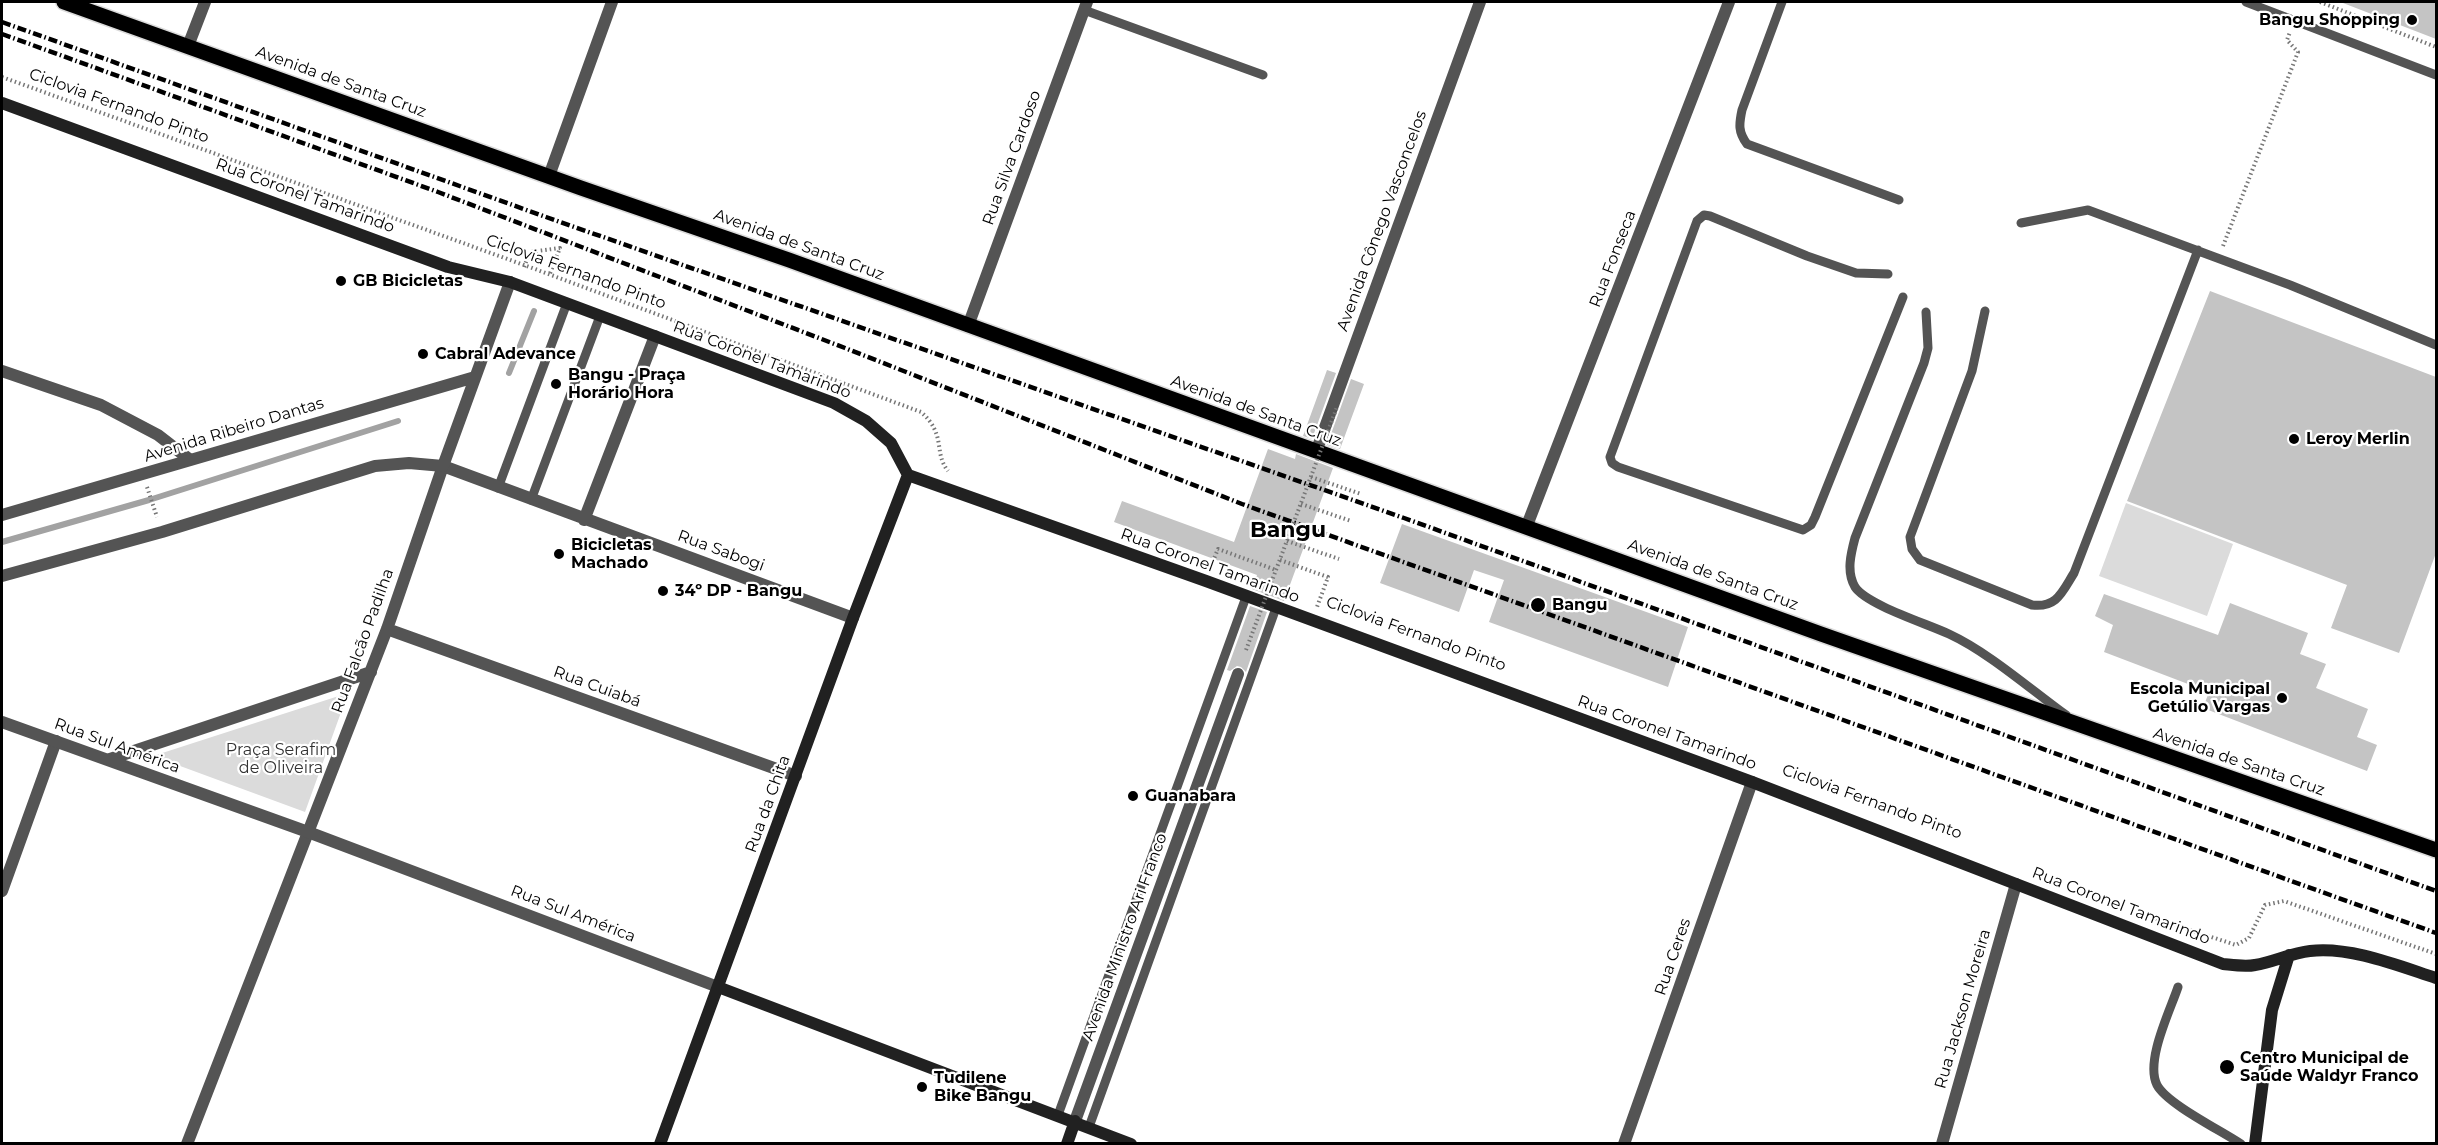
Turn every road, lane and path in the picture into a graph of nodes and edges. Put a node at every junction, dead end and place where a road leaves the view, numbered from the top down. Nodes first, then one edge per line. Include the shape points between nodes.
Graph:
1 (64, 2) edge
2 (205, 2) edge
3 (612, 2) edge
4 (1480, 2) edge
5 (1729, 2) edge
6 (1782, 2) edge
7 (2246, 2) edge
8 (2320, 2) edge
9 (1086, 6) edge
10 (2294, 20) junction
11 (188, 46) junction
12 (2436, 47) edge
13 (1263, 75) dead end
14 (2436, 75) edge
15 (2, 77) edge
16 (2, 103) edge
17 (549, 176) junction
18 (1899, 200) dead end
19 (2021, 223) dead end
20 (2198, 250) junction
21 (2219, 258) junction
22 (524, 266) junction
23 (1888, 274) dead end
24 (550, 275) junction
25 (515, 284) junction
26 (544, 294) junction
27 (1903, 297) dead end
28 (567, 303) junction
29 (1985, 311) dead end
30 (1926, 312) dead end
31 (600, 316) junction
32 (968, 326) junction
33 (655, 336) junction
34 (2436, 345) edge
35 (2, 371) edge
36 (475, 377) junction
37 (1337, 407) dead end
38 (1316, 452) junction
39 (189, 459) junction
40 (442, 466) junction
41 (908, 475) junction
42 (956, 477) dead end
43 (1311, 477) junction
44 (498, 488) junction
45 (148, 490) dead end
46 (1361, 494) dead end
47 (531, 500) junction
48 (1301, 504) junction
49 (154, 510) dead end
50 (2, 515) edge
51 (584, 520) junction
52 (1351, 521) dead end
53 (1526, 528) junction
54 (1287, 541) junction
55 (1214, 559) dead end
56 (1339, 559) dead end
57 (1280, 560) junction
58 (1276, 570) junction
59 (2, 576) edge
60 (1263, 590) dead end
61 (1273, 594) dead end
62 (1246, 597) junction
63 (1276, 608) junction
64 (853, 618) junction
65 (1311, 621) junction
66 (387, 629) junction
67 (1246, 650) dead end
68 (371, 672) junction
69 (1238, 674) dead end
70 (2, 722) edge
71 (2078, 724) junction
72 (56, 741) junction
73 (110, 759) junction
74 (796, 777) junction
75 (1752, 782) junction
76 (308, 832) junction
77 (2436, 850) edge
78 (2016, 884) junction
79 (2, 891) edge
80 (2152, 917) dead end
81 (2436, 954) edge
82 (2289, 955) junction
83 (2436, 978) edge
84 (718, 987) junction
85 (2178, 987) dead end
86 (1058, 1115) junction
87 (1076, 1121) junction
88 (1089, 1127) junction
89 (187, 1143) edge
90 (660, 1143) edge
91 (1067, 1143) edge
92 (1131, 1143) edge
93 (1624, 1143) edge
94 (1942, 1143) edge
95 (2241, 1143) edge
96 (2255, 1143) edge

1 - 11 main road, Avenida de Santa Cruz
2 - 11 street
3 - 17 street
4 - 38 street, Avenida Cônego Vasconcelos
5 - 53 street, Rua Fonseca
6 - 18 lane via 1742,110 1740,135 1747,144
7 - 10 lane
8 - 12 path
9 - 13 lane
9 - 32 street, Rua Silva Cardoso
10 - 14 lane
10 - 21 path via 2287,40 2298,52
11 - 17 main road, Avenida de Santa Cruz
15 - 22 path, Ciclovia Fernando Pinto
16 - 25 main road, Rua Coronel Tamarindo via 448,267
17 - 32 main road, Avenida de Santa Cruz
19 - 20 lane via 2088,210
20 - 21 lane
20 - 29 lane via 2074,573 2052,604 2032,605 1920,560 1912,549 1910,537 1972,371
21 - 34 lane
22 - 24 path, Ciclovia Fernando Pinto
22 - 24 path via 530,252 560,248
22 - 25 path
23 - 27 lane via 1856,273 1704,215 1697,221 1610,457 1612,463 1803,530 1815,518
24 - 26 path
24 - 42 path, Ciclovia Fernando Pinto via 921,412 937,432 944,465
25 - 26 main road, Rua Coronel Tamarindo
25 - 36 street, Rua Falcão Padilha
26 - 28 main road, Rua Coronel Tamarindo
28 - 31 main road, Rua Coronel Tamarindo
28 - 44 lane
30 - 71 lane via 1928,348 1924,363 1855,537 1850,573 1856,588 1878,603 1974,648
31 - 33 main road, Rua Coronel Tamarindo
31 - 47 lane
32 - 38 main road, Avenida de Santa Cruz
33 - 41 main road, Rua Coronel Tamarindo via 834,403 866,421 891,443
33 - 51 street
35 - 39 street via 101,405 158,435
36 - 39 street, Avenida Ribeiro Dantas
36 - 40 street, Rua Falcão Padilha
37 - 43 path, bridge
38 - 53 main road, Avenida de Santa Cruz
39 - 50 street, Avenida Ribeiro Dantas
40 - 44 street, Rua Sabogi
40 - 59 street via 375,466 162,532
40 - 66 street, Rua Falcão Padilha
41 - 62 main road, Rua Coronel Tamarindo
41 - 64 main road, Rua da Chita
43 - 46 path
43 - 48 path, bridge
44 - 47 street, Rua Sabogi
45 - 49 path
47 - 51 street, Rua Sabogi
48 - 52 path
48 - 54 path, bridge
51 - 64 street, Rua Sabogi
53 - 71 main road, Avenida de Santa Cruz
54 - 56 path
54 - 57 path, bridge
55 - 58 path via 1218,549
57 - 58 path, bridge
57 - 65 path via 1329,577
58 - 67 path, bridge
60 - 61 path
62 - 63 main road, Rua Coronel Tamarindo
62 - 86 lane
63 - 65 main road, Rua Coronel Tamarindo
63 - 88 lane
64 - 74 main road, Rua da Chita
65 - 75 main road, Rua Coronel Tamarindo
66 - 68 street, Rua Falcão Padilha
66 - 74 street, Rua Cuiabá
68 - 73 street
68 - 76 street, Rua Falcão Padilha
69 - 87 street, Avenida Ministro Ari Franco
70 - 72 street, Rua Sul América
71 - 77 main road, Avenida de Santa Cruz
72 - 73 street, Rua Sul América
72 - 79 street
73 - 76 street, Rua Sul América
74 - 84 main road, Rua da Chita
75 - 78 main road, Rua Coronel Tamarindo
75 - 93 street, Rua Ceres
76 - 84 street, Rua Sul América
76 - 89 street, Rua Falcão Padilha
78 - 82 main road, Rua Coronel Tamarindo via 2223,963 2256,965
78 - 94 street, Rua Jackson Moreira
80 - 81 path via 2236,945 2249,938 2265,905 2284,901
82 - 83 main road, Rua Coronel Tamarindo via 2339,952
82 - 96 main road via 2272,1010
84 - 86 main road, Rua Sul América
84 - 90 main road, Rua da Chita
85 - 95 lane via 2155,1054 2158,1086 2175,1103
86 - 87 main road, Rua Sul América
87 - 88 main road, Rua Sul América
87 - 91 main road, Avenida Ministro Ari Franco
88 - 92 main road, Rua Sul América

